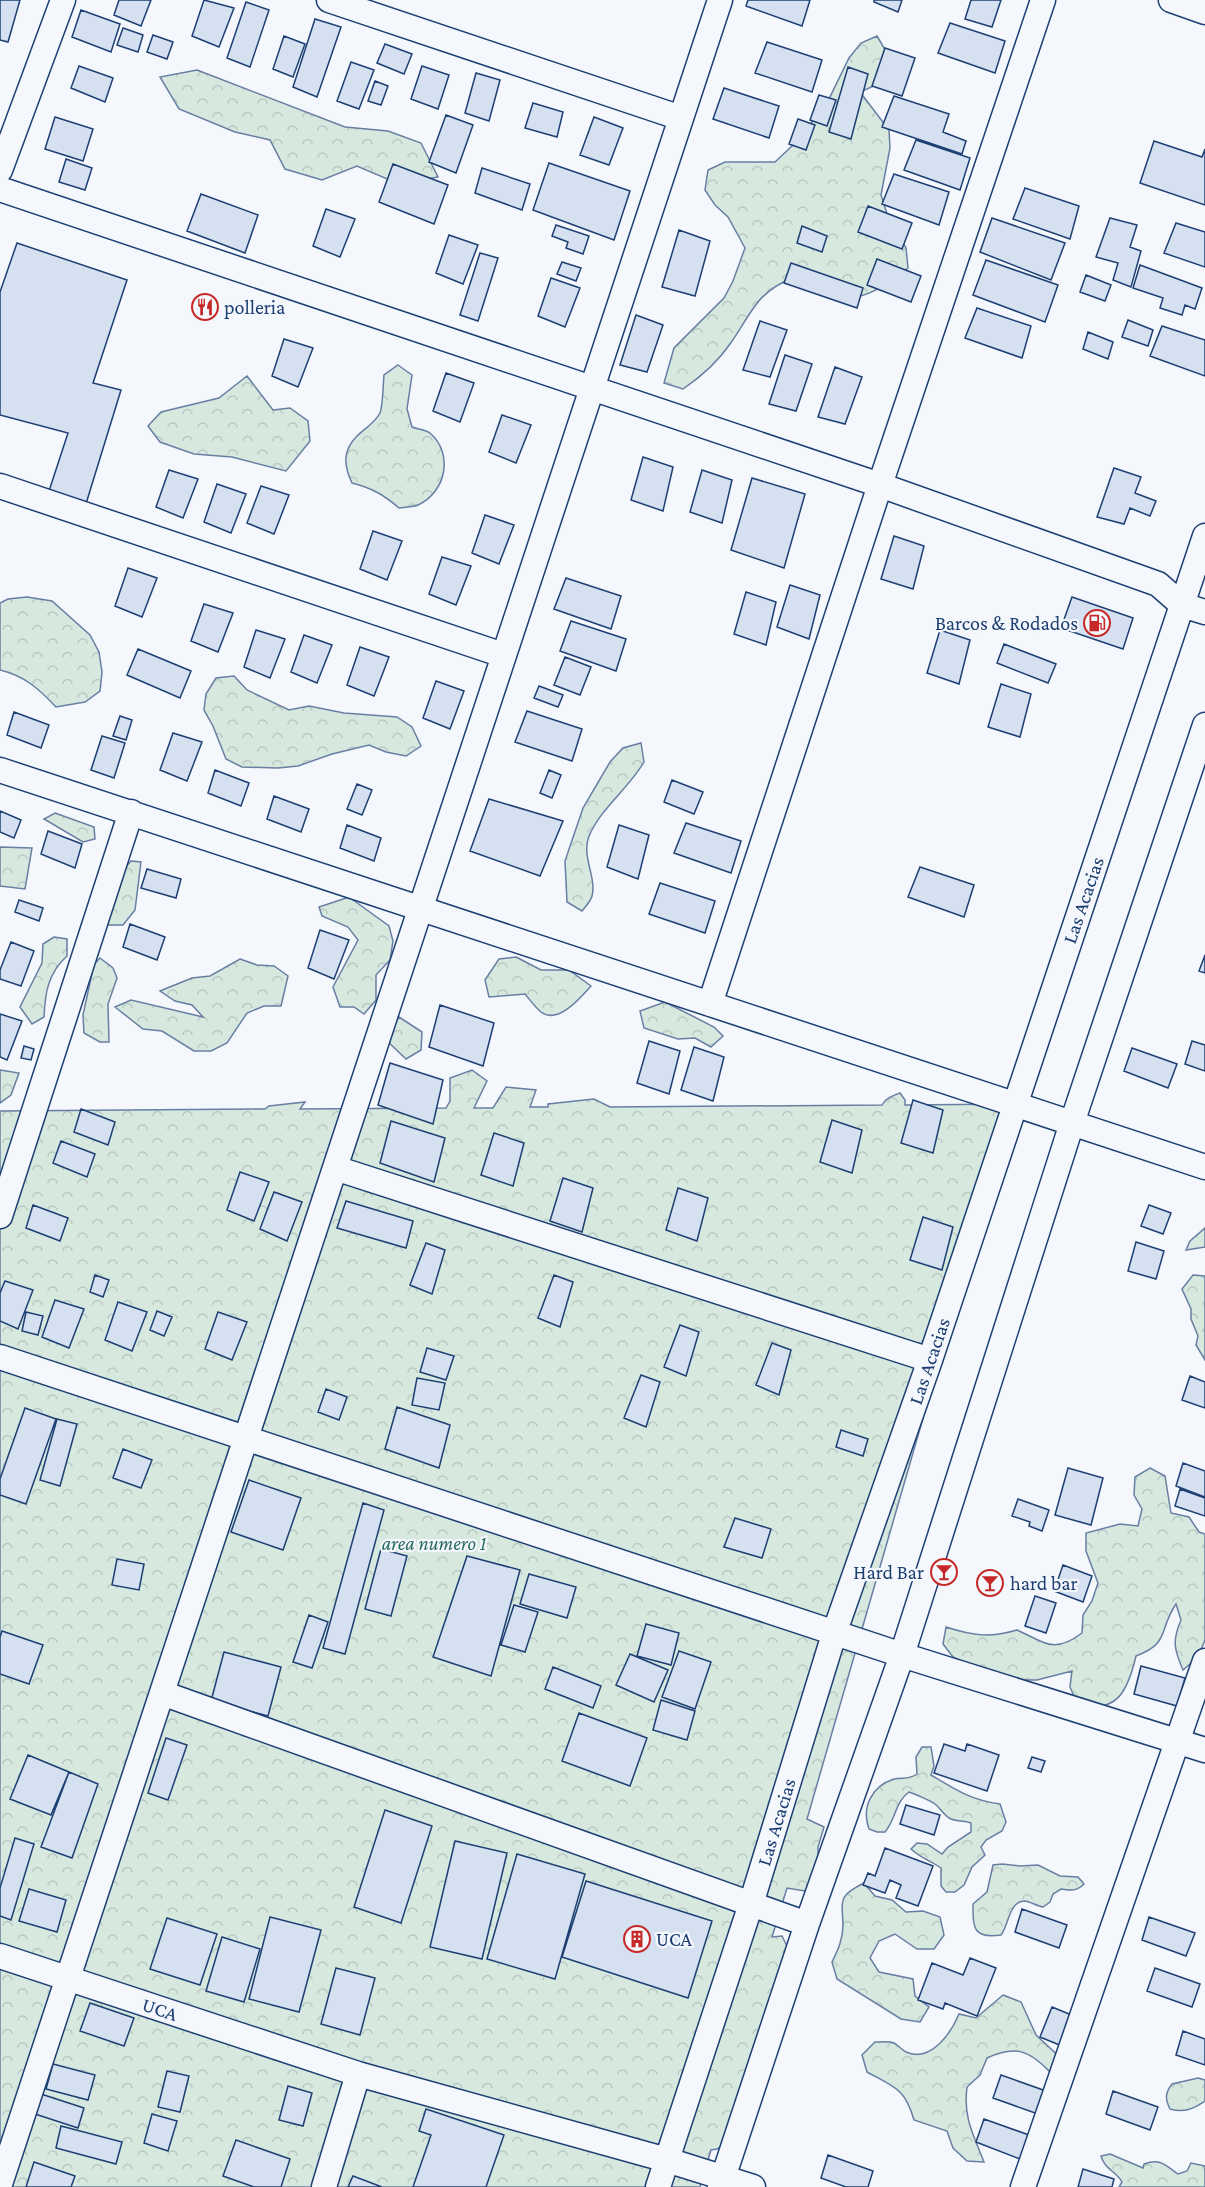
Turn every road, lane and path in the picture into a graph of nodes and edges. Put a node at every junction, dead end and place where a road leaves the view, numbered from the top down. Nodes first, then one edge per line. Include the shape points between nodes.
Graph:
1 (63, 0) edge
2 (329, 0) edge
3 (720, 0) edge
4 (1043, 0) edge
5 (1171, 0) edge
6 (1205, 12) edge
7 (681, 118) junction
8 (0, 170) edge
9 (0, 189) edge
10 (592, 388) junction
11 (880, 485) junction
12 (0, 486) edge
13 (1205, 536) edge
14 (1198, 583) edge
15 (1158, 584) junction
16 (1182, 604) junction
17 (1205, 612) edge
18 (503, 655) junction
19 (1205, 725) edge
20 (0, 770) edge
21 (131, 812) junction
22 (421, 908) junction
23 (710, 1004) junction
24 (1014, 1104) junction
25 (1072, 1124) junction
26 (1205, 1167) edge
27 (335, 1168) junction
28 (0, 1216) edge
29 (0, 1357) edge
30 (930, 1360) junction
31 (246, 1438) junction
32 (835, 1631) junction
33 (902, 1655) junction
34 (1205, 1661) edge
35 (162, 1693) junction
36 (1178, 1742) junction
37 (1205, 1750) edge
38 (751, 1904) junction
39 (807, 1924) junction
40 (0, 1956) edge
41 (68, 1978) junction
42 (358, 2074) junction
43 (667, 2160) junction
44 (721, 2182) edge
45 (0, 2184) edge
46 (324, 2187) edge
47 (658, 2187) edge
48 (753, 2187) edge
49 (1023, 2187) edge

1 - 8 street
2 - 7 street
3 - 7 street
4 - 11 street
5 - 6 street
7 - 10 street
9 - 10 street
10 - 11 street
10 - 18 street
11 - 15 street
11 - 23 street
12 - 18 street
13 - 14 street, Las Acacias
14 - 15 street
14 - 16 street, Las Acacias
15 - 16 street
16 - 17 street
16 - 24 street, Las Acacias
18 - 22 street
19 - 25 street
20 - 21 street
21 - 22 street
21 - 28 street
22 - 23 street
22 - 27 street
23 - 24 street
24 - 25 street
24 - 30 street, Las Acacias
25 - 26 street
25 - 33 street
27 - 30 street
27 - 31 street
29 - 31 street
30 - 32 street, Las Acacias
31 - 32 street
31 - 35 street
32 - 33 street
32 - 38 street, Las Acacias
33 - 36 street
33 - 39 street
34 - 36 street
35 - 38 street
35 - 41 street
36 - 37 street
36 - 49 street
38 - 39 street
38 - 43 street, Las Acacias
39 - 44 street
40 - 41 street, UCA
41 - 42 street, UCA
41 - 45 street
42 - 43 street, UCA
42 - 46 street
43 - 44 street, UCA
43 - 47 street, Las Acacias
44 - 48 street, UCA

